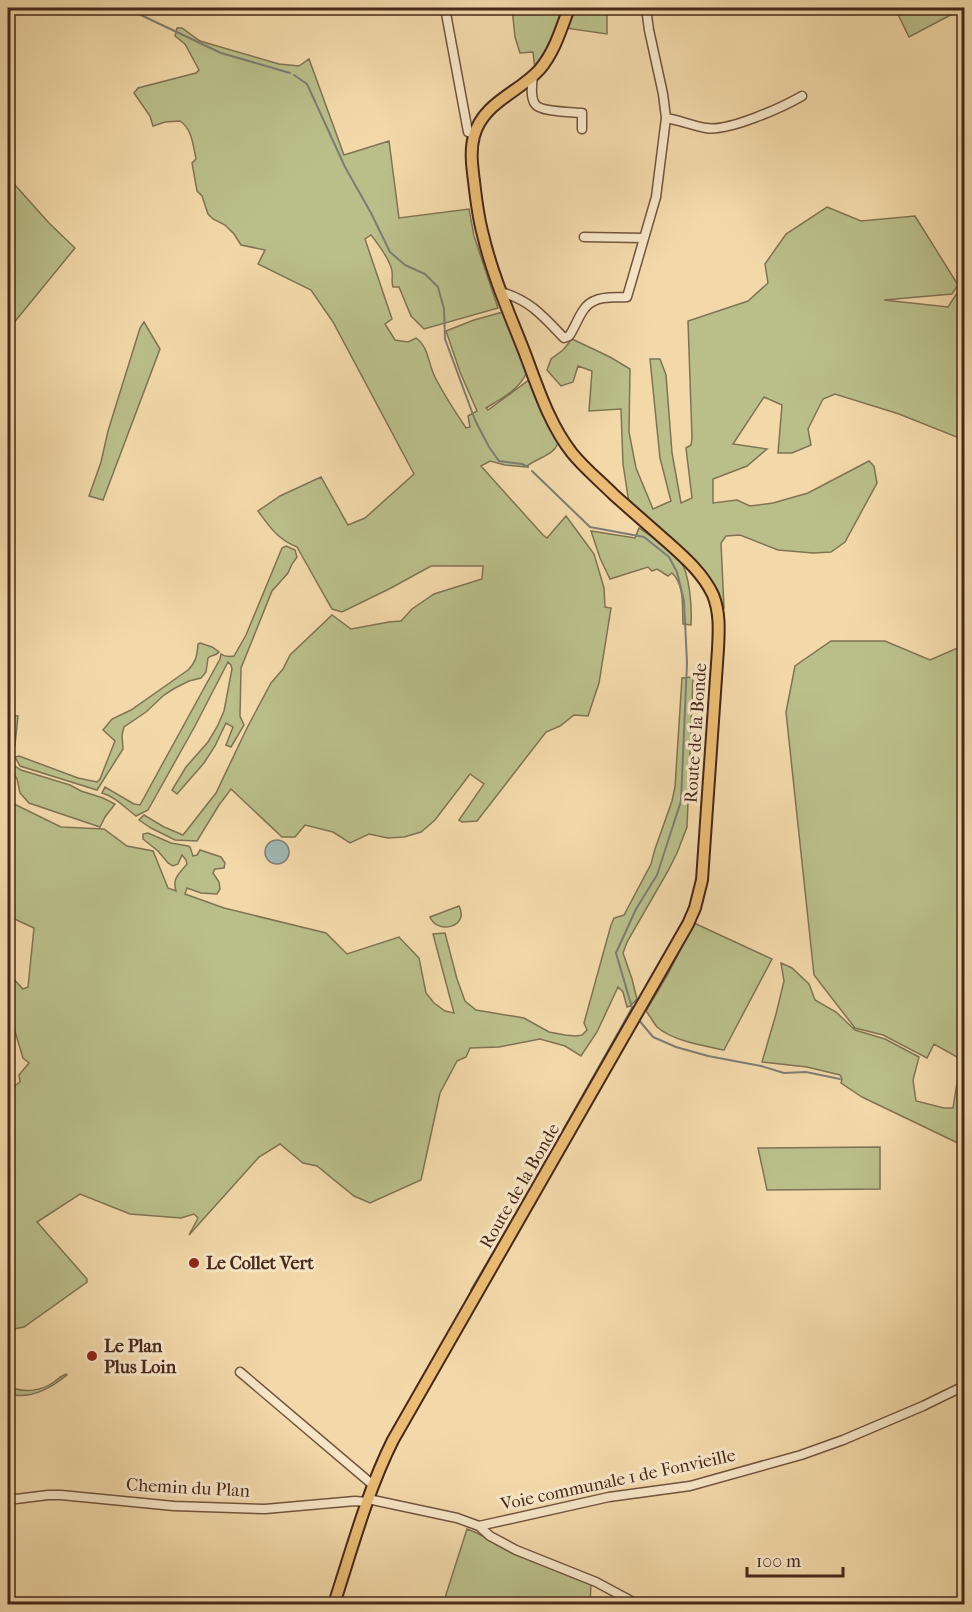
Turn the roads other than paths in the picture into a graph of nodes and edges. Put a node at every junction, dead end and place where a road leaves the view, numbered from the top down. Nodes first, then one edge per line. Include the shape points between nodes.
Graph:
1 (445, 8) edge
2 (569, 8) edge
3 (646, 8) edge
4 (532, 75) junction
5 (802, 96) dead end
6 (666, 118) junction
7 (467, 123) junction
8 (479, 123) junction
9 (582, 129) dead end
10 (474, 134) junction
11 (584, 237) dead end
12 (644, 238) junction
13 (501, 292) junction
14 (240, 1372) dead end
15 (964, 1386) edge
16 (370, 1494) junction
17 (8, 1500) edge
18 (479, 1526) junction
19 (334, 1605) edge
20 (638, 1605) edge

1 - 7 street
2 - 4 main road, Route de la Bonde via 553,50
3 - 6 street
4 - 8 main road, Route de la Bonde via 491,107
4 - 9 street via 535,104 541,109 582,113
5 - 6 street via 786,106 723,127 708,129
6 - 12 street via 656,197
7 - 8 street
7 - 10 street via 468,132
8 - 10 main road, Route de la Bonde
10 - 13 main road, Route de la Bonde via 472,167 482,234
11 - 12 street
12 - 13 street via 627,297 592,301 564,338 532,306
13 - 16 main road, Route de la Bonde via 548,410 565,442 582,464 700,574 716,606 718,649 704,861 699,895 688,924 393,1440
14 - 16 street
15 - 18 street, Voie communale 1 de Fonvieille via 801,1455 690,1486 609,1497
16 - 17 street, Chemin du Plan via 355,1501 265,1509 174,1506 61,1495
16 - 18 street, Chemin du Plan
16 - 19 main road, Route de la Bonde
18 - 20 street via 516,1550 596,1582

